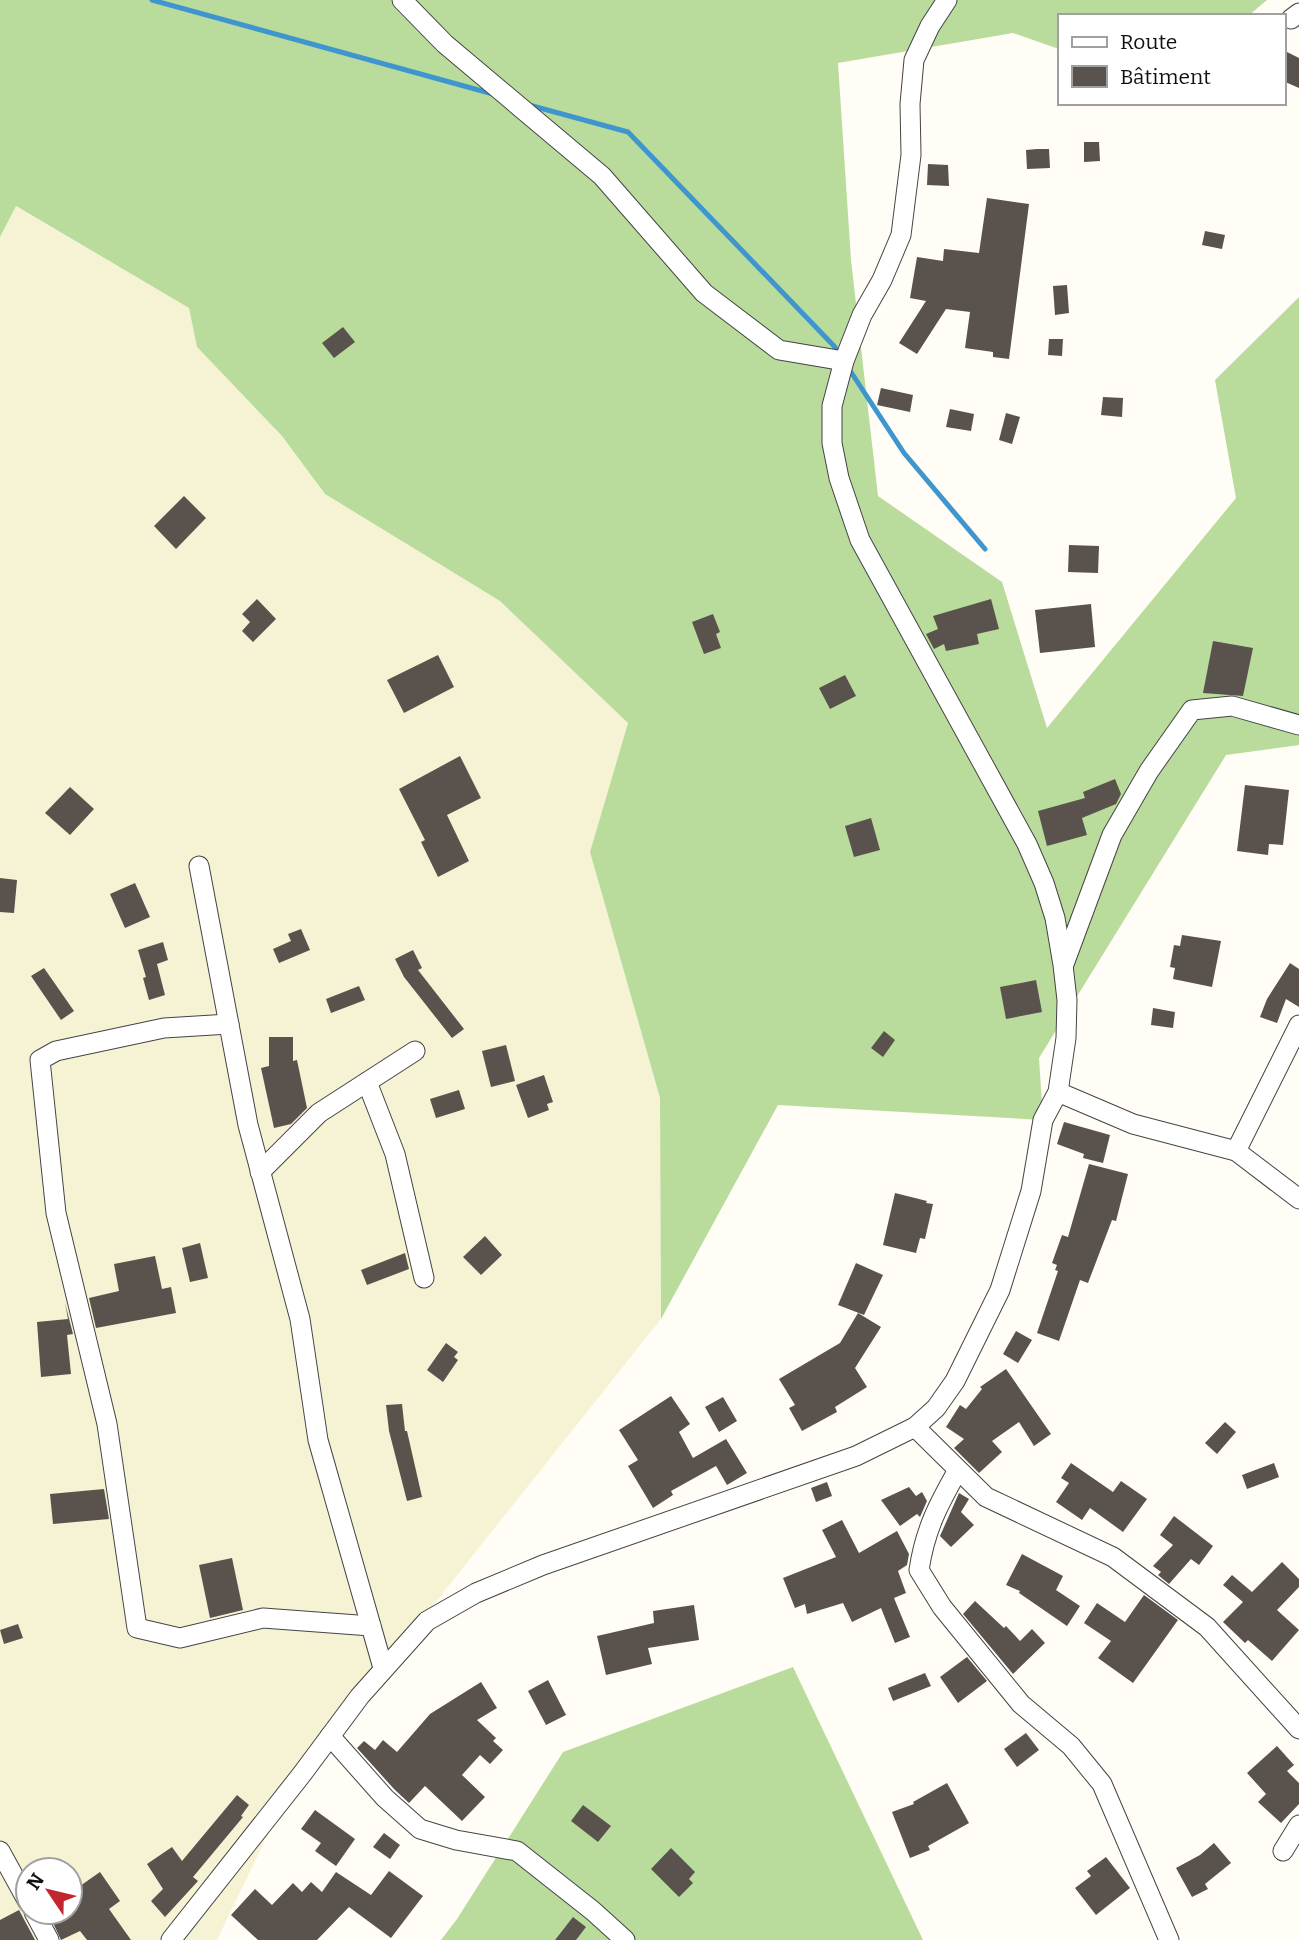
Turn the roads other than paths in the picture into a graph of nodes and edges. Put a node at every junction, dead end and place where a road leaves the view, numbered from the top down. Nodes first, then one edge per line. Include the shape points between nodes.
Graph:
1 (402, 0) edge
2 (947, 0) edge
3 (844, 361) junction
4 (1299, 725) edge
5 (200, 866) dead end
6 (1063, 965) junction
7 (229, 1024) junction
8 (1299, 1026) edge
9 (415, 1051) dead end
10 (367, 1082) junction
11 (1058, 1092) junction
12 (1236, 1151) junction
13 (260, 1172) junction
14 (1299, 1199) edge
15 (424, 1278) dead end
16 (915, 1427) junction
17 (958, 1470) junction
18 (371, 1626) junction
19 (383, 1668) junction
20 (1299, 1730) edge
21 (330, 1736) junction
22 (1299, 1825) edge
23 (0, 1851) edge
24 (1283, 1852) dead end
25 (14, 1876) edge
26 (171, 1940) edge
27 (625, 1940) edge
28 (1169, 1940) edge

1 - 3 street via 444,44 602,176 704,293 779,350
2 - 3 street via 914,60 911,155 901,235
3 - 6 street via 832,406 832,443 860,540 1027,844 1055,918
4 - 6 street via 1232,706 1192,710 1112,835
5 - 7 street
6 - 11 street via 1066,1038
7 - 13 street
7 - 18 street via 164,1028 57,1051 40,1060 56,1213 107,1424 136,1628 180,1638 262,1618
8 - 12 street
9 - 10 street
10 - 13 street via 319,1113
10 - 15 street via 395,1154
11 - 12 street via 1133,1124
11 - 16 street via 1043,1120 1031,1191 1000,1290 955,1381
12 - 14 street
13 - 18 street via 300,1319 318,1440
16 - 17 street
16 - 19 street via 856,1456 543,1565 476,1593 427,1621
17 - 20 street via 986,1497 1113,1557 1197,1619
17 - 28 street via 923,1542 919,1570 942,1607 1021,1704 1071,1746 1102,1784
18 - 19 street
19 - 21 street
21 - 26 street
21 - 27 street via 385,1798 420,1829 517,1851
22 - 24 street
23 - 25 street

